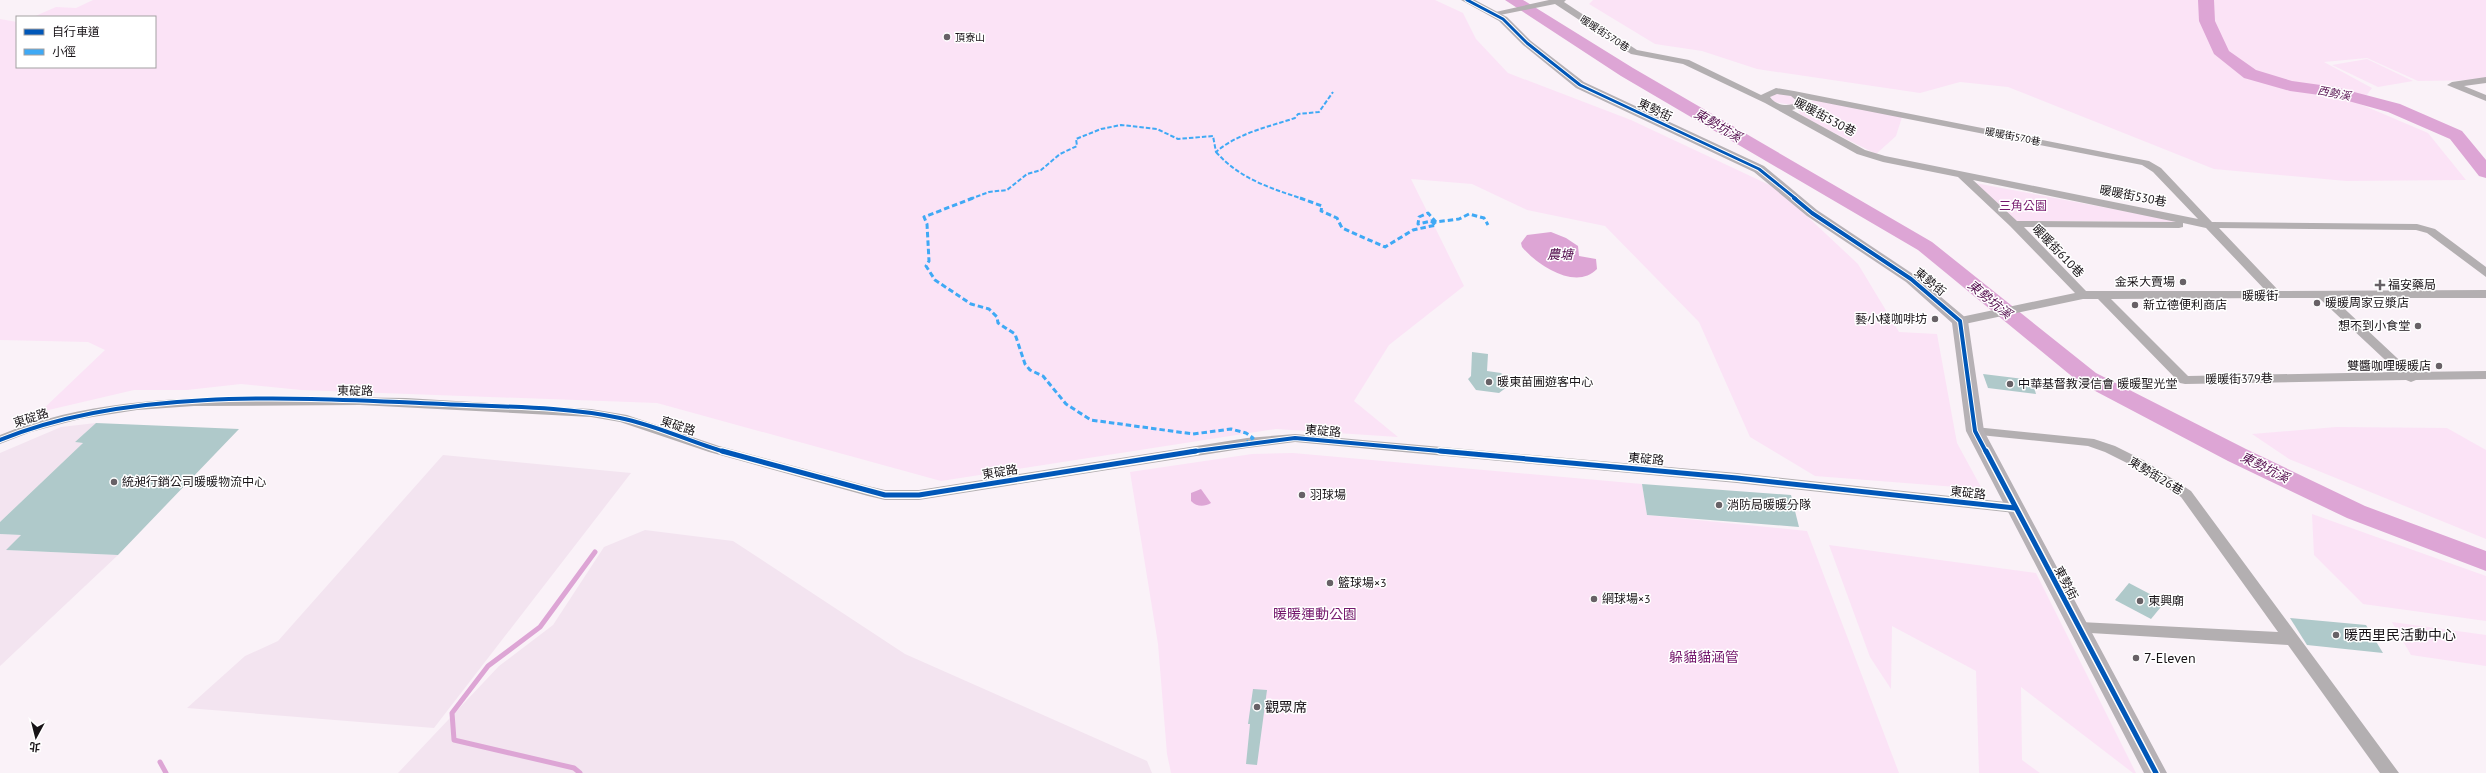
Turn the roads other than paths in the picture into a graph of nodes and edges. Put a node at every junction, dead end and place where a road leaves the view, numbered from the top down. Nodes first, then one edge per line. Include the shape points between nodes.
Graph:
1 (1466, 0) edge
2 (1556, 1) edge
3 (1500, 12) junction
4 (1724, 79) junction
5 (2486, 80) edge
6 (1782, 91) junction
7 (1794, 94) junction
8 (2486, 98) edge
9 (1772, 104) junction
10 (1962, 176) junction
11 (2014, 224) junction
12 (2209, 225) junction
13 (2486, 273) edge
14 (2486, 294) edge
15 (2083, 295) junction
16 (2323, 295) junction
17 (2102, 296) junction
18 (2277, 296) junction
19 (1967, 320) junction
20 (2486, 375) edge
21 (2411, 378) junction
22 (1975, 431) junction
23 (0, 440) edge
24 (2015, 508) junction
25 (2080, 628) junction
26 (2292, 639) junction
27 (2156, 773) edge
28 (2390, 773) edge

1 - 3 main road, 東勢街
2 - 3 street
2 - 4 street, 暖暖街570巷 via 1634,52 1686,62
3 - 19 main road, 東勢街 via 1571,80 1606,99 1759,169 1812,213
4 - 6 street, 暖暖街570巷
4 - 9 street, 暖暖街530巷
5 - 8 street via 2452,85
6 - 7 street, 暖暖街570巷
6 - 9 street via 1767,94 1765,98
7 - 9 street via 1803,102 1800,106 1789,108
7 - 12 street, 暖暖街570巷 via 2145,164 2156,170
9 - 10 street, 暖暖街530巷 via 1861,152
10 - 11 street, 暖暖街610巷
10 - 12 street, 暖暖街530巷
11 - 12 street
11 - 15 street, 暖暖街610巷
12 - 13 street, 暖暖街530巷 via 2417,226 2431,231
12 - 18 street, 暖暖街570巷
14 - 16 street, 暖暖街
15 - 17 street, 暖暖街
15 - 19 street, 暖暖街 via 2035,303
16 - 18 street, 暖暖街
16 - 21 street
17 - 18 street, 暖暖街
17 - 21 street, 暖暖街379巷 via 2185,380
19 - 22 main road, 東勢街
20 - 21 street, 暖暖街379巷
22 - 24 main road, 東勢街
22 - 26 street, 東勢街26巷 via 2089,442 2110,449 2164,478 2195,503
23 - 24 street, 東碇路 via 44,423 118,407 288,399 387,402 591,413 622,418 714,449 886,495 919,495 1247,443 1294,438 1737,478
24 - 25 main road, 東勢街
25 - 26 street
25 - 27 main road, 東勢街
26 - 28 street, 東勢街26巷

